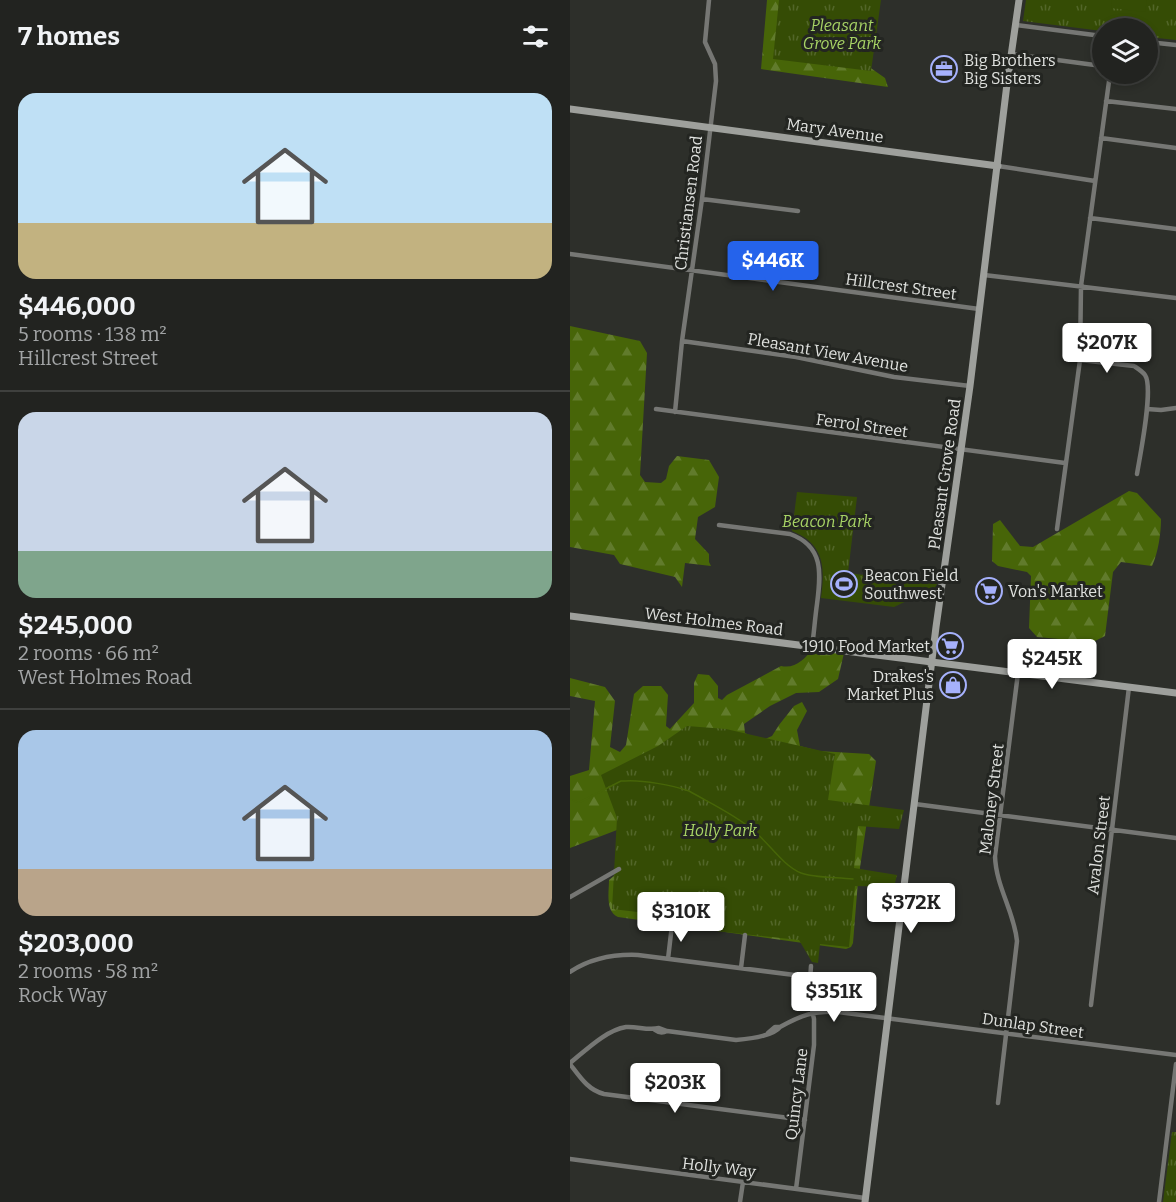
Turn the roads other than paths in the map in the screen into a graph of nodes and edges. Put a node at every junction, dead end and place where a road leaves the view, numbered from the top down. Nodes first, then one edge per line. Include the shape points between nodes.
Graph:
1 (709, 0) edge
2 (1019, 0) edge
3 (1016, 25) junction
4 (1092, 35) edge
5 (1158, 43) edge
6 (1176, 45) edge
7 (1012, 54) junction
8 (1092, 65) edge
9 (1109, 84) edge
10 (1106, 101) junction
11 (570, 109) edge
12 (1176, 109) edge
13 (710, 127) junction
14 (1101, 138) junction
15 (1176, 148) edge
16 (998, 166) junction
17 (1095, 181) junction
18 (702, 199) junction
19 (798, 212) dead end
20 (1090, 218) junction
21 (1176, 230) edge
22 (570, 254) edge
23 (692, 270) junction
24 (984, 274) junction
25 (1081, 286) junction
26 (1176, 298) edge
27 (979, 309) junction
28 (682, 341) junction
29 (1080, 360) junction
30 (970, 386) junction
31 (1176, 408) edge
32 (656, 409) dead end
33 (1147, 409) junction
34 (675, 412) junction
35 (960, 450) junction
36 (1065, 463) junction
37 (1137, 474) dead end
38 (719, 525) dead end
39 (1057, 529) dead end
40 (570, 616) edge
41 (812, 646) junction
42 (932, 662) junction
43 (1018, 673) junction
44 (1130, 687) junction
45 (1176, 693) edge
46 (915, 804) junction
47 (1000, 815) junction
48 (1112, 830) junction
49 (1176, 838) edge
50 (619, 869) dead end
51 (570, 897) edge
52 (672, 925) dead end
53 (745, 935) dead end
54 (668, 958) junction
55 (811, 966) dead end
56 (741, 968) junction
57 (572, 969) edge
58 (810, 977) junction
59 (1091, 1005) dead end
60 (812, 1013) junction
61 (888, 1018) junction
62 (1007, 1033) junction
63 (1176, 1055) edge
64 (570, 1064) edge
65 (1176, 1064) edge
66 (998, 1104) dead end
67 (805, 1120) junction
68 (1168, 1126) junction
69 (1176, 1128) edge
70 (570, 1160) edge
71 (742, 1182) junction
72 (796, 1189) junction
73 (865, 1200) edge
74 (740, 1202) edge
75 (1159, 1202) edge

1 - 13 street, Christiansen Road via 705,42 715,64 716,81
2 - 3 street, Pleasant Grove Road
3 - 4 street
3 - 7 street, Pleasant Grove Road
5 - 6 street
7 - 8 street
7 - 16 street, Pleasant Grove Road
9 - 10 street
10 - 12 street
10 - 14 street
11 - 13 street, Mary Avenue
13 - 16 street, Mary Avenue
13 - 18 street, Christiansen Road
14 - 15 street
14 - 17 street
16 - 17 street, Mary Avenue
16 - 24 street, Pleasant Grove Road
17 - 20 street
18 - 19 street
18 - 23 street, Christiansen Road
20 - 21 street
20 - 25 street
22 - 23 street, Hillcrest Street
23 - 27 street, Hillcrest Street
23 - 28 street, Christiansen Road
24 - 25 street
24 - 27 street, Pleasant Grove Road
25 - 26 street
25 - 29 street
27 - 30 street, Pleasant Grove Road
28 - 30 street, Pleasant View Avenue
28 - 34 street, Christiansen Road
29 - 33 street via 1140,370 1148,385
29 - 36 street
30 - 35 street, Pleasant Grove Road
31 - 33 street
32 - 34 street, Ferrol Street
33 - 37 street
34 - 35 street, Ferrol Street
35 - 36 street, Ferrol Street
35 - 42 street, Pleasant Grove Road
36 - 39 street
38 - 41 street via 790,534 813,550 820,577
40 - 41 street, West Holmes Road
41 - 42 street, West Holmes Road
42 - 43 street, West Holmes Road
42 - 46 street, Pleasant Grove Road
43 - 44 street, West Holmes Road
43 - 47 street, Maloney Street
44 - 45 street, West Holmes Road
44 - 48 street, Avalon Street
46 - 47 street
46 - 61 street, Pleasant Grove Road
47 - 48 street
47 - 62 street, Maloney Street via 995,866 1017,942
48 - 49 street
48 - 59 street, Avalon Street
50 - 51 street
52 - 54 street
53 - 56 street
54 - 56 street
54 - 57 street via 610,956
55 - 58 street, Quincy Lane
56 - 58 street
58 - 60 street, Quincy Lane
60 - 61 street, Dunlap Street
60 - 64 street via 773,1033 736,1040 634,1027 617,1029
60 - 67 street, Quincy Lane via 814,1045
61 - 62 street, Dunlap Street
61 - 73 street, Pleasant Grove Road
62 - 63 street, Dunlap Street
62 - 66 street, Maloney Street
64 - 67 street via 586,1085 604,1094
65 - 68 street
67 - 72 street, Quincy Lane
68 - 69 street
68 - 75 street
70 - 71 street, Holly Way
71 - 72 street, Holly Way
71 - 74 street
72 - 73 street, Holly Way

